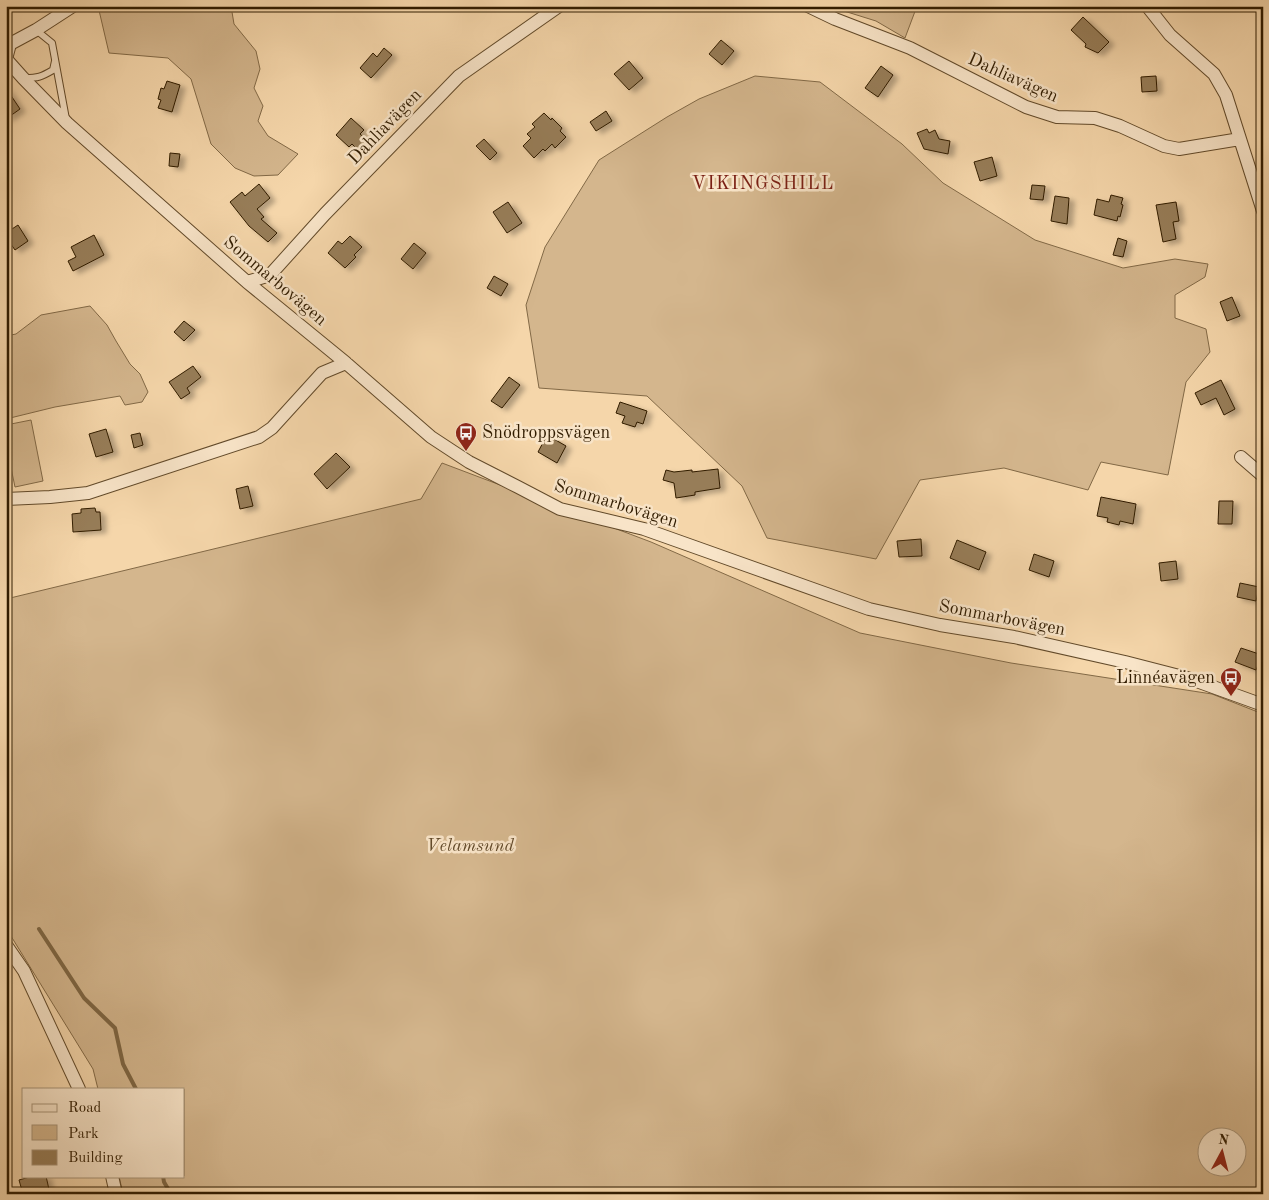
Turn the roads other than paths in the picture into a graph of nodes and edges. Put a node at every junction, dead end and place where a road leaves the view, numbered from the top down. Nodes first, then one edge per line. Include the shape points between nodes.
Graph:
1 (73, 6) edge
2 (559, 6) edge
3 (808, 6) edge
4 (1147, 6) edge
5 (36, 30) junction
6 (6, 59) edge
7 (56, 60) junction
8 (23, 78) junction
9 (67, 123) junction
10 (1240, 139) junction
11 (1263, 211) edge
12 (247, 282) junction
13 (346, 362) junction
14 (1241, 456) dead end
15 (1263, 476) edge
16 (6, 499) edge
17 (1263, 705) edge
18 (6, 945) edge
19 (79, 1088) edge
20 (112, 1178) edge
21 (116, 1194) edge

1 - 5 street
2 - 12 street, Dahliavägen via 459,76 270,275
3 - 10 street, Dahliavägen via 910,48 1026,107 1057,117 1095,118 1178,149
4 - 10 street via 1170,35 1214,74 1226,96
5 - 6 street via 10,44
5 - 7 lane via 52,43
6 - 8 street, Sommarbovägen
7 - 8 lane via 53,70 46,74 38,78
7 - 9 lane
8 - 9 street, Sommarbovägen
9 - 12 street, Sommarbovägen
10 - 11 street
12 - 13 street, Sommarbovägen
13 - 16 street via 322,373 272,428 259,437 88,493
13 - 17 street, Sommarbovägen via 431,437 470,462 560,509 644,529 869,609 1125,662 1191,679
14 - 15 street
18 - 19 street via 24,971
20 - 21 street

